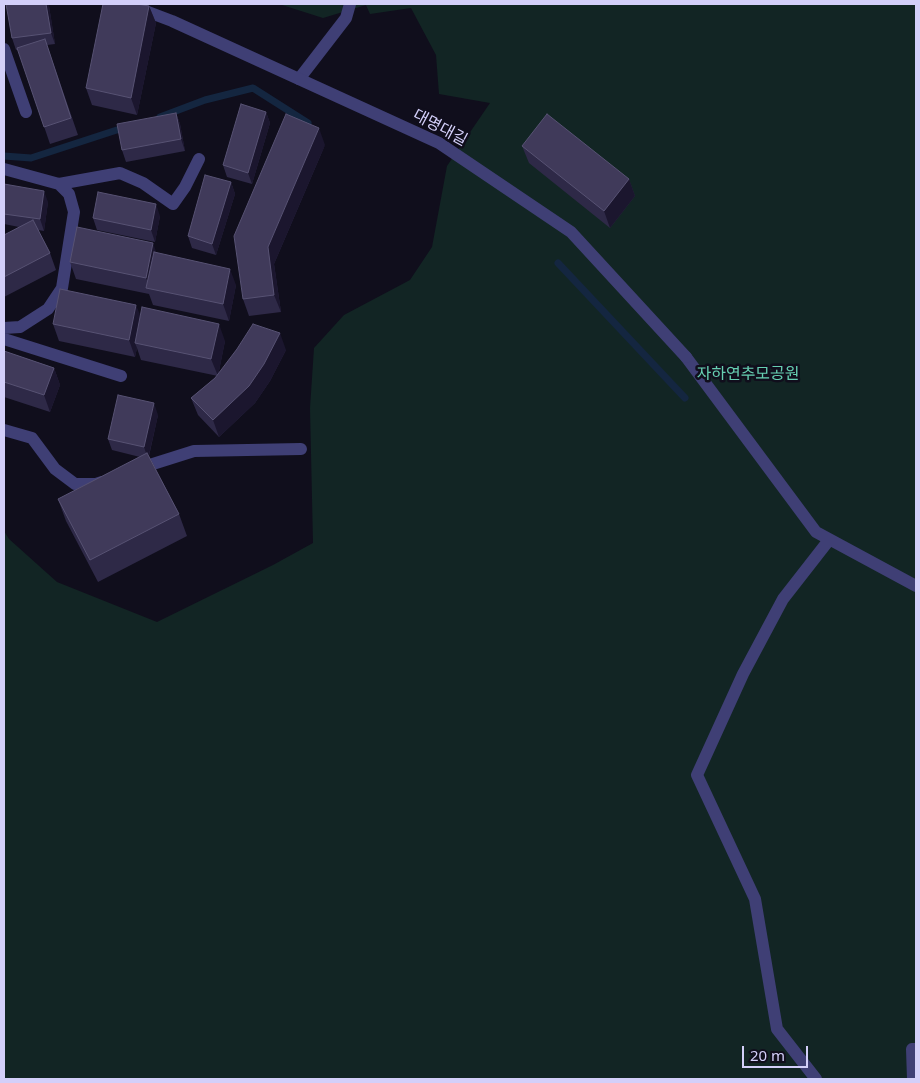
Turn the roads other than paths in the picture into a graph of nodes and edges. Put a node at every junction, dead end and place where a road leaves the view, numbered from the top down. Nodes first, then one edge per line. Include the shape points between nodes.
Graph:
1 (127, 4) edge
2 (350, 4) edge
3 (4, 49) edge
4 (299, 79) junction
5 (26, 112) dead end
6 (199, 159) dead end
7 (4, 169) edge
8 (59, 184) junction
9 (4, 328) edge
10 (4, 339) edge
11 (120, 376) dead end
12 (4, 430) edge
13 (302, 449) dead end
14 (127, 473) edge
15 (112, 479) edge
16 (829, 540) junction
17 (916, 586) edge
18 (916, 1049) edge
19 (816, 1079) edge
20 (913, 1079) edge

1 - 4 street, 대명대길 via 172,20
2 - 4 street via 346,18
3 - 5 street
4 - 16 street, 대명대길 via 439,143 571,232 686,357 816,532
6 - 8 street via 173,204 143,183 120,173
7 - 8 street
8 - 9 street via 69,194 74,212 66,289 48,309 20,327
10 - 11 street
12 - 15 street via 32,438 55,469 75,484 96,484
13 - 14 street via 194,451
16 - 17 street, 대명대길
16 - 19 street via 783,599 743,674 697,775 755,899 777,1029
18 - 20 street via 912,1049

